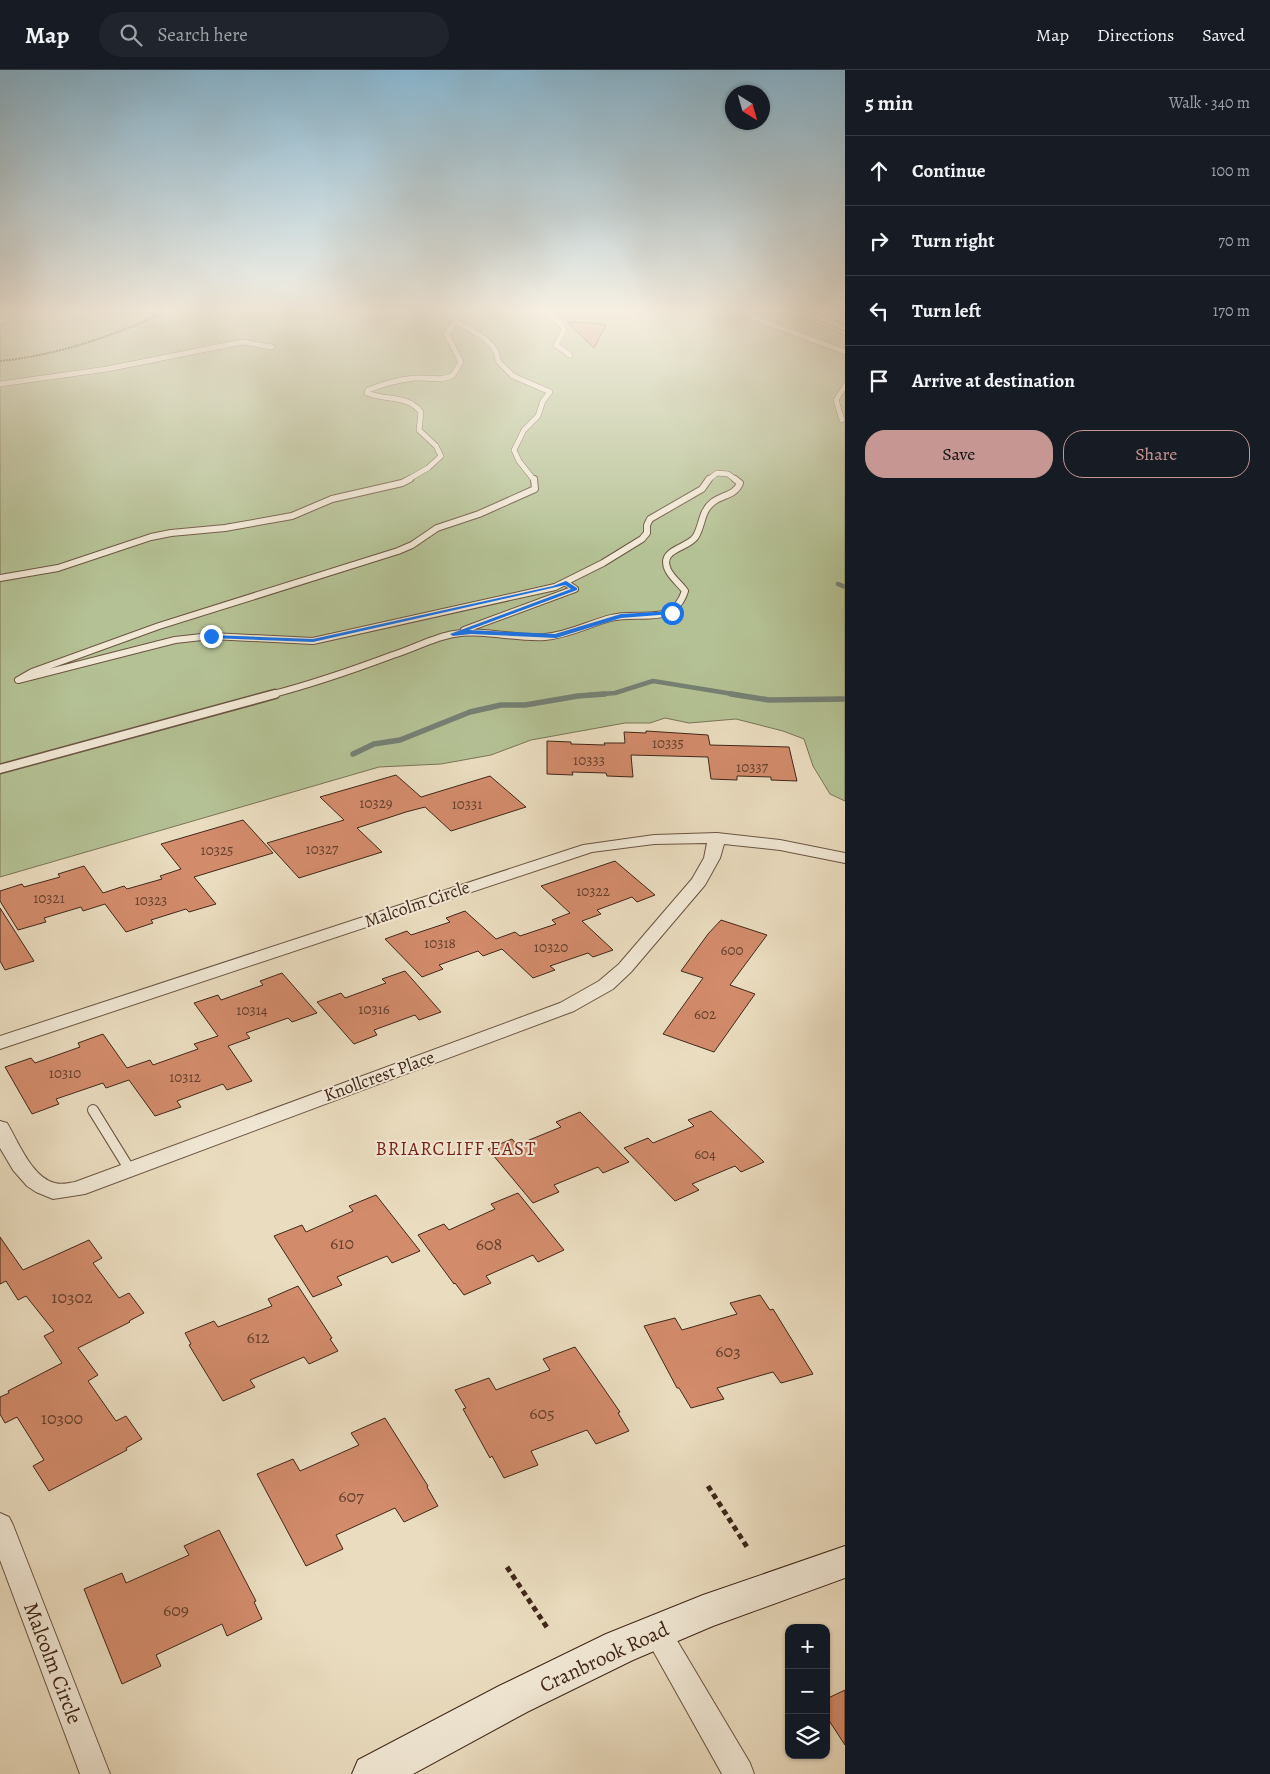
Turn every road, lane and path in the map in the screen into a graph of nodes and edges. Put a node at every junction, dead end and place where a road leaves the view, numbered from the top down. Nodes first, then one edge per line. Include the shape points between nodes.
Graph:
1 (367, 392) edge
2 (549, 392) edge
3 (841, 392) edge
4 (842, 420) dead end
5 (0, 578) edge
6 (566, 583) junction
7 (453, 634) junction
8 (0, 769) edge
9 (717, 838) junction
10 (845, 858) edge
11 (0, 1043) edge
12 (93, 1110) dead end
13 (0, 1128) edge
14 (130, 1170) junction
15 (708, 1486) dead end
16 (0, 1525) edge
17 (747, 1547) dead end
18 (845, 1562) edge
19 (507, 1568) dead end
20 (548, 1630) dead end
21 (656, 1631) junction
22 (95, 1774) edge
23 (372, 1774) edge
24 (739, 1774) edge

1 - 5 lane via 416,404 421,412 418,430 442,456 402,483 332,499 292,516 225,528 171,533 58,568
2 - 6 lane via 538,416 524,430 514,450 516,458 534,478 535,489 479,514 437,528 398,551 160,626 32,672 18,680 175,640 211,636 296,641 333,637
3 - 4 lane via 836,400
6 - 7 lane via 575,589
6 - 7 lane via 642,539 650,519 702,490 712,476 728,474 740,483 735,492 709,506 702,514 695,536 673,549 668,556 668,572 685,591 679,608 672,613 621,616 556,636
7 - 8 lane via 285,691
9 - 10 street, Malcolm Circle via 797,847
9 - 11 street, Malcolm Circle via 627,841 589,848
9 - 14 street, Knollcrest Place via 712,858 699,881 625,968 606,985 567,1007
12 - 14 lane
13 - 14 street, Knollcrest Place via 25,1170 54,1191 77,1189
15 - 17 path
16 - 22 street, Malcolm Circle
18 - 21 street, Cranbrook Road
19 - 20 path
21 - 23 street, Cranbrook Road via 505,1704
21 - 24 street

